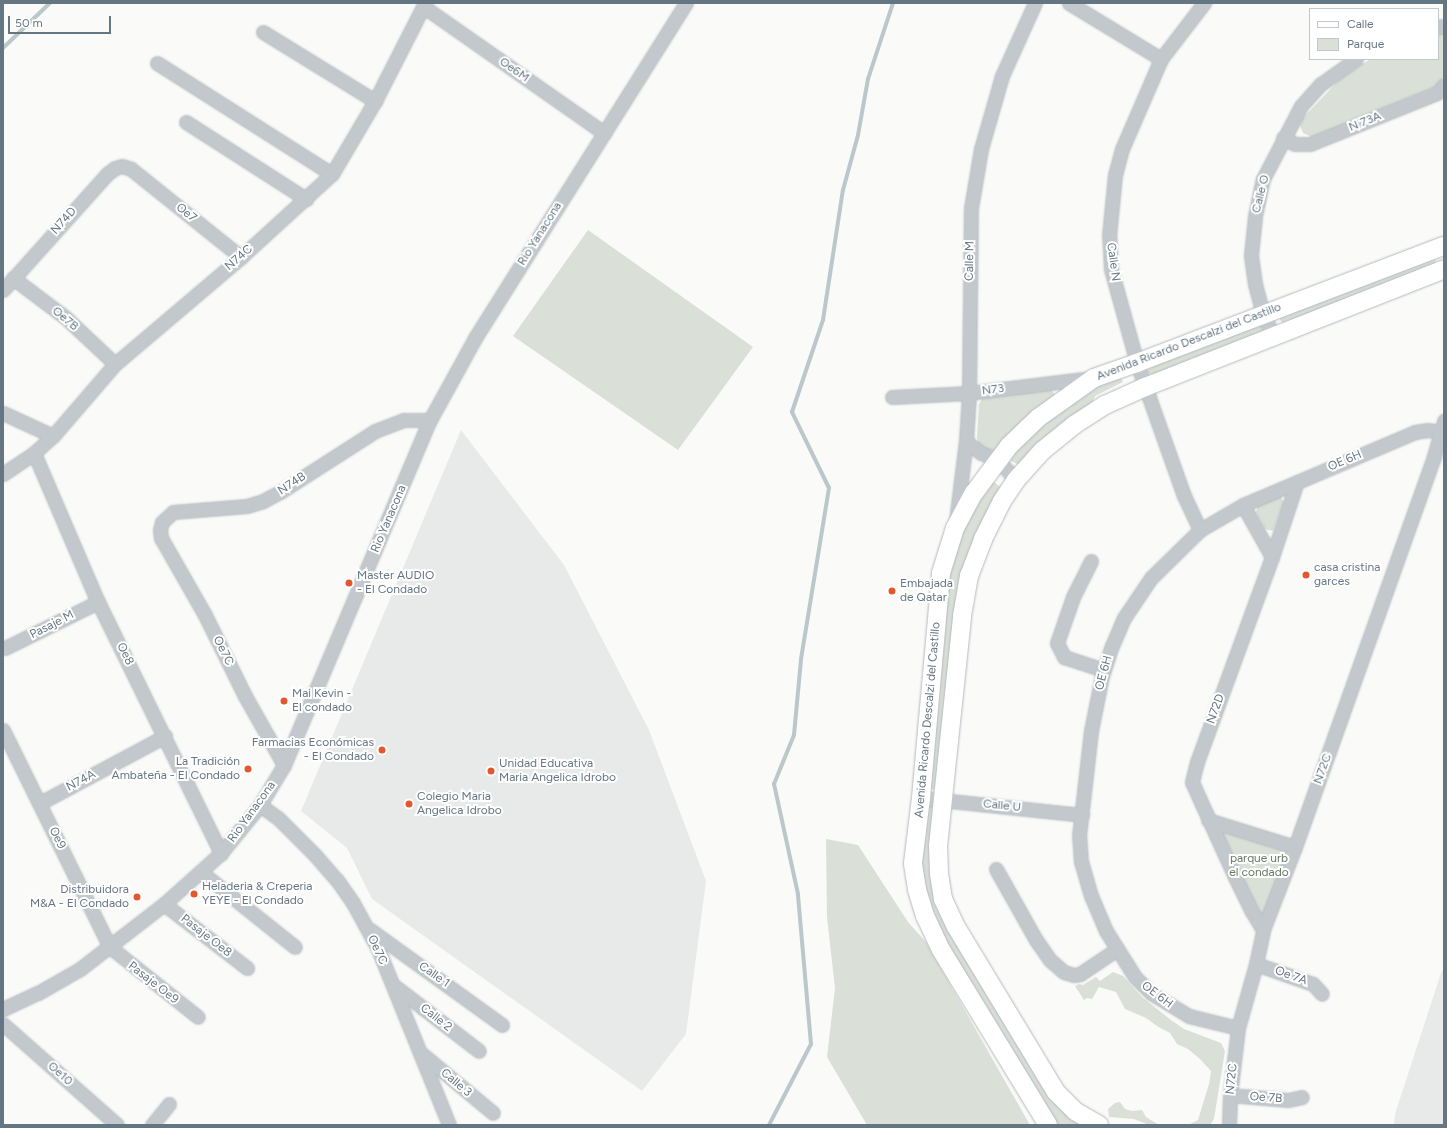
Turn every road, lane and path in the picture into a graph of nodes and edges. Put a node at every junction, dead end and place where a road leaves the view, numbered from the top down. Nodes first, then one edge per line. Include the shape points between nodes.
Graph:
1 (686, 3) edge
2 (1034, 3) edge
3 (1069, 3) edge
4 (1204, 3) edge
5 (424, 5) edge
6 (263, 32) dead end
7 (1161, 59) junction
8 (1355, 60) edge
9 (157, 63) dead end
10 (1444, 86) edge
11 (375, 101) junction
12 (186, 122) dead end
13 (604, 133) junction
14 (1283, 138) junction
15 (132, 169) joint
16 (332, 174) junction
17 (306, 199) junction
18 (1442, 251) edge
19 (240, 257) junction
20 (1444, 269) edge
21 (13, 278) junction
22 (3, 290) edge
23 (1263, 314) junction
24 (1273, 336) junction
25 (115, 364) junction
26 (1137, 364) junction
27 (1094, 378) junction
28 (1145, 387) junction
29 (969, 393) junction
30 (892, 397) dead end
31 (3, 413) edge
32 (430, 420) junction
33 (1442, 426) edge
34 (53, 436) junction
35 (966, 441) junction
36 (34, 453) junction
37 (1439, 458) edge
38 (998, 460) junction
39 (3, 474) edge
40 (1016, 480) junction
41 (1297, 482) junction
42 (1243, 505) junction
43 (955, 528) junction
44 (1200, 530) junction
45 (161, 538) joint
46 (1272, 557) junction
47 (1091, 561) dead end
48 (98, 602) junction
49 (5, 648) dead end
50 (1104, 670) junction
51 (3, 730) edge
52 (165, 736) junction
53 (284, 764) junction
54 (921, 798) junction
55 (943, 800) junction
56 (40, 803) junction
57 (260, 804) junction
58 (1082, 815) junction
59 (1208, 820) junction
60 (1295, 847) junction
61 (221, 853) junction
62 (996, 869) dead end
63 (201, 872) junction
64 (164, 904) junction
65 (366, 927) junction
66 (1263, 930) junction
67 (110, 947) junction
68 (295, 947) dead end
69 (1117, 949) junction
70 (1256, 964) junction
71 (247, 968) dead end
72 (393, 985) junction
73 (1322, 994) dead end
74 (3, 1009) edge
75 (198, 1017) dead end
76 (3, 1024) edge
77 (502, 1024) dead end
78 (1238, 1028) junction
79 (479, 1051) dead end
80 (419, 1052) junction
81 (1230, 1095) junction
82 (1302, 1097) dead end
83 (170, 1104) dead end
84 (493, 1113) dead end
85 (117, 1125) edge
86 (152, 1125) edge
87 (449, 1125) edge
88 (1048, 1125) edge
89 (1099, 1125) edge
90 (1229, 1125) edge

1 - 13 street, Rio Yanacona
2 - 29 street, Calle M via 1002,76 981,149 971,208
3 - 7 street
4 - 7 street, Calle N
5 - 11 street, N74C
5 - 13 street, Oe6M
6 - 11 street
7 - 26 street, Calle N via 1122,149 1114,175 1110,209 1111,270
8 - 14 street, Calle O via 1321,84 1301,106
9 - 16 street
10 - 14 street, N 73A via 1437,92 1310,144 1295,144
11 - 16 street, N74C
12 - 17 street
13 - 32 street, Rio Yanacona via 474,338
14 - 23 street, Calle O via 1263,179 1255,216 1251,255
15 - 19 street, Oe7
15 - 21 street, N74D via 122,166 107,174
16 - 17 street, N74C
17 - 19 street, N74C
18 - 23 street, Avenida Ricardo Descalzi del Castillo
19 - 25 street, N74C
20 - 24 street, Avenida Ricardo Descalzi del Castillo
21 - 22 street, N74D
21 - 25 street, Oe7B via 66,318
23 - 24 street, Calle O
23 - 26 street, Avenida Ricardo Descalzi del Castillo
24 - 28 street, Avenida Ricardo Descalzi del Castillo
25 - 34 street, N74C
26 - 27 street, Avenida Ricardo Descalzi del Castillo
26 - 28 street, Calle N
27 - 29 street, N73
27 - 38 street, Avenida Ricardo Descalzi del Castillo via 1038,418
28 - 40 street, Avenida Ricardo Descalzi del Castillo via 1105,405 1074,425 1042,451
28 - 44 street, Calle N via 1184,496
29 - 30 street, N73
29 - 35 street, Calle M
31 - 34 street
32 - 45 street, N74B via 404,420 374,431 263,501 248,506 173,512 162,522
32 - 53 street, Rio Yanacona
33 - 37 street, N72C
33 - 41 street, OE 6H via 1415,432
34 - 36 street, N74C
35 - 38 street via 981,453
35 - 43 street, Calle M
36 - 39 street, N74C
36 - 48 street, Oe8
37 - 60 street, N72C
38 - 40 street
38 - 43 street, Avenida Ricardo Descalzi del Castillo via 974,493
40 - 55 street, Avenida Ricardo Descalzi del Castillo via 983,539 969,576 962,616
41 - 42 street, OE 6H
41 - 46 street, N72D
42 - 44 street, OE 6H
42 - 46 street
43 - 54 street, Avenida Ricardo Descalzi del Castillo via 941,573
44 - 50 street, OE 6H via 1151,578 1128,612
45 - 53 street, Oe7C
46 - 59 street, N72D via 1199,754 1192,782
47 - 50 street via 1073,597 1057,643 1064,657
48 - 49 street, Pasaje M
48 - 52 street, Oe8
50 - 58 street, OE 6H via 1091,731
51 - 56 street, Oe9
52 - 56 street, N74A
52 - 61 street, Oe8
53 - 57 street, Rio Yanacona
54 - 55 street, Calle U
54 - 88 street, Avenida Ricardo Descalzi del Castillo via 913,863 925,916 941,950
55 - 58 street, Calle U
55 - 89 street, Avenida Ricardo Descalzi del Castillo via 938,846 939,874 943,899 956,927 1056,1092 1075,1111
56 - 67 street, Oe9
57 - 61 street, Rio Yanacona
57 - 65 street, Oe7C via 278,818 337,880
58 - 69 street, OE 6H via 1079,836 1081,862 1091,896
59 - 60 street
59 - 66 street, N72D
60 - 66 street, N72C
61 - 63 street, Rio Yanacona
62 - 69 street via 1036,940 1050,960 1064,972 1080,974
63 - 64 street, Rio Yanacona
63 - 68 street
64 - 67 street, Rio Yanacona
64 - 71 street, Pasaje Oe8
65 - 72 street, Oe7C
65 - 77 street, Calle 1
66 - 70 street, N72C
67 - 74 street, Rio Yanacona via 80,969
67 - 75 street, Pasaje Oe9
69 - 78 street, OE 6H via 1135,977 1167,1004 1189,1016
70 - 73 street, Oe 7A via 1313,984
70 - 78 street, N72C
72 - 79 street, Calle 2
72 - 80 street, Oe7C
76 - 85 street, Oe10
78 - 81 street, N72C
80 - 84 street, Calle 3
80 - 87 street, Oe7C
81 - 82 street, Oe 7B via 1288,1100
81 - 90 street, N72C
83 - 86 street

